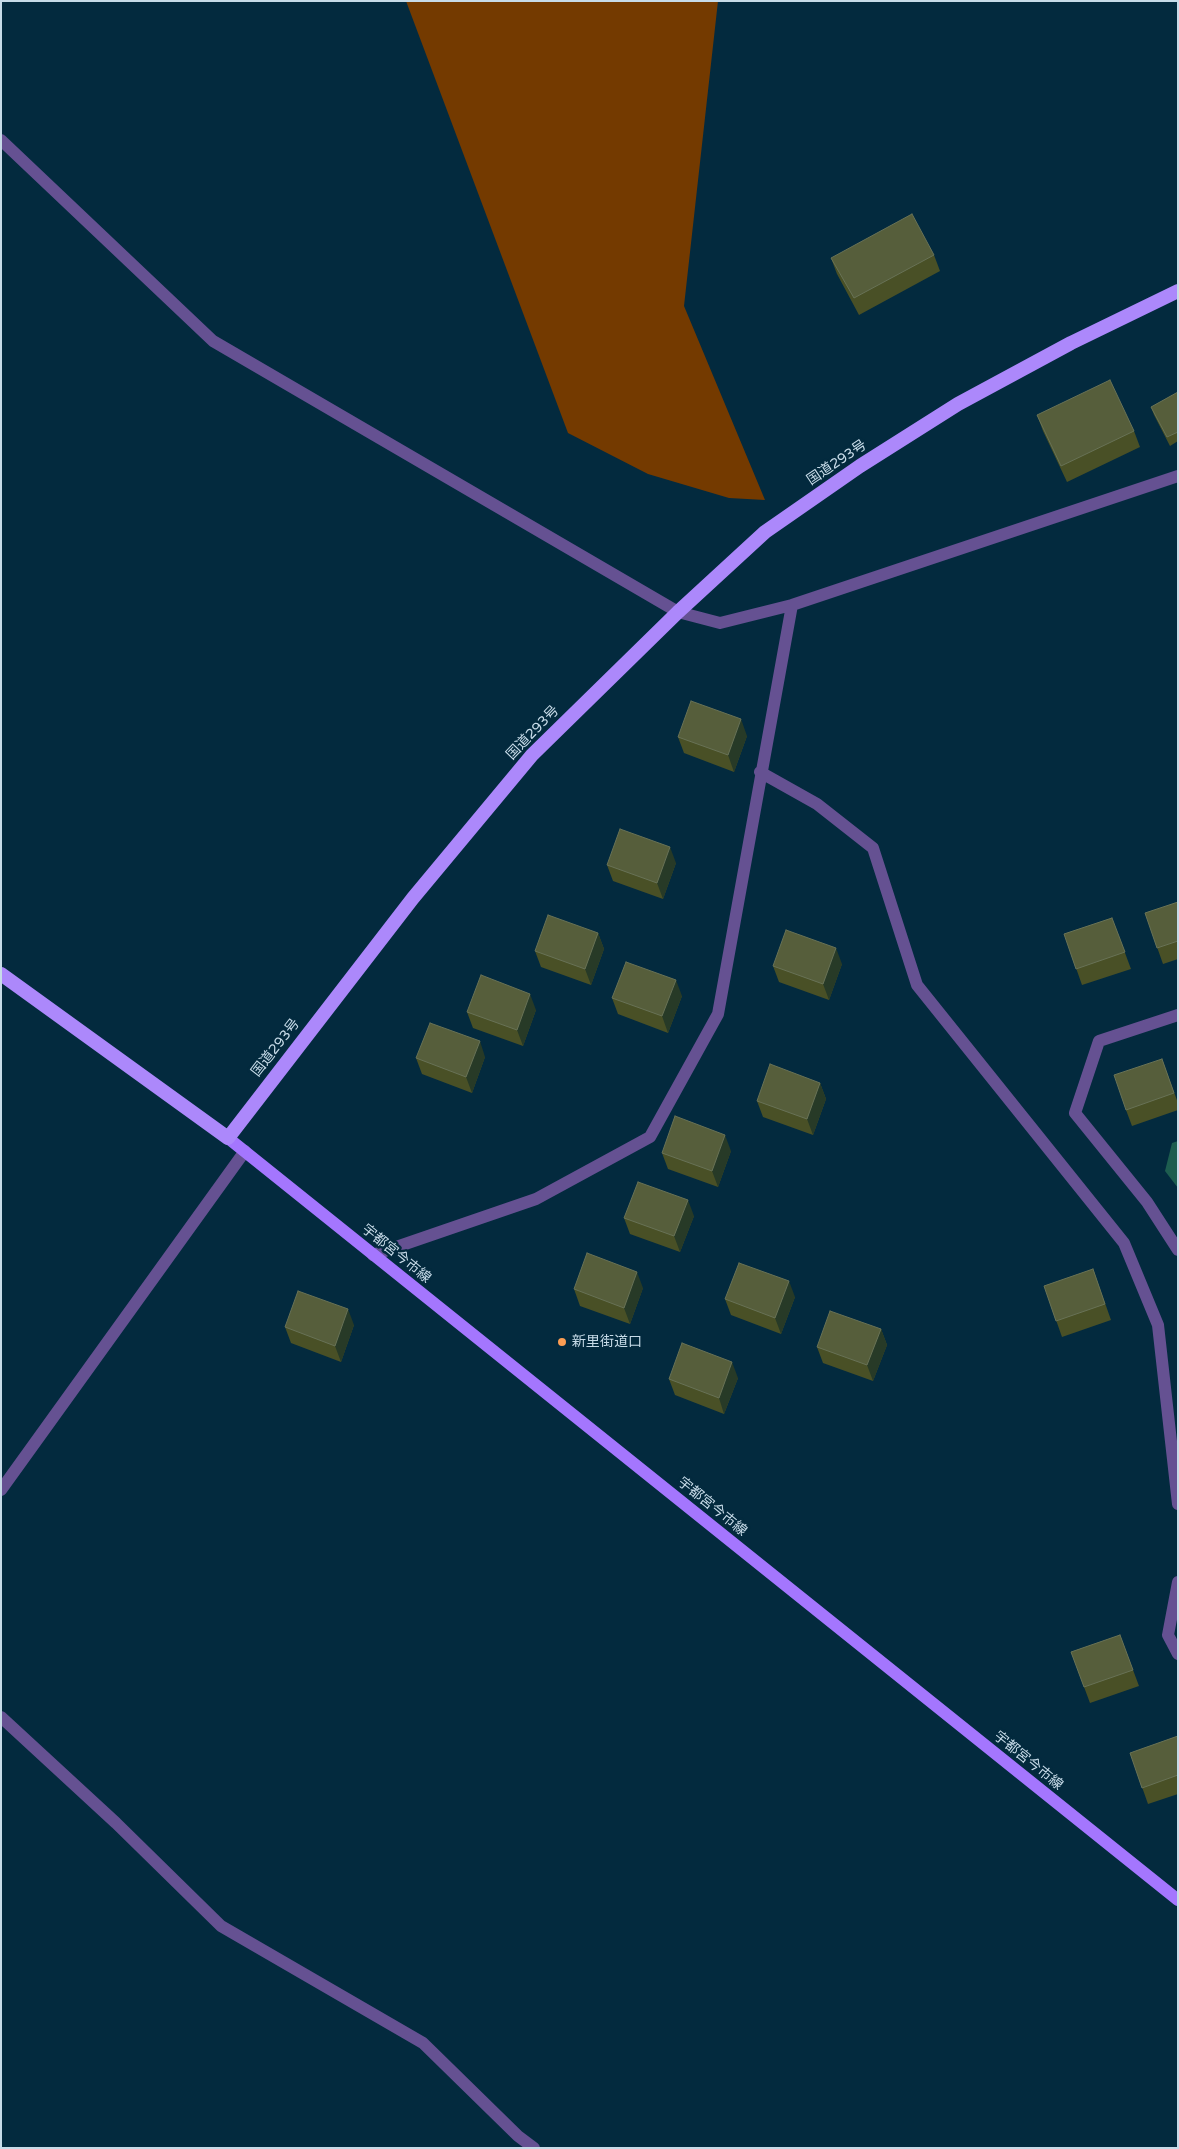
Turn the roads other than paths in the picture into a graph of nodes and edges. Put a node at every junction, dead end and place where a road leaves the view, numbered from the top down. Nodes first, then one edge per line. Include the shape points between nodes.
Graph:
1 (1, 140) edge
2 (1178, 291) edge
3 (1178, 476) edge
4 (792, 605) junction
5 (678, 612) junction
6 (760, 772) junction
7 (1, 974) edge
8 (1178, 1015) edge
9 (228, 1138) junction
10 (245, 1151) junction
11 (1178, 1250) edge
12 (373, 1255) junction
13 (1, 1490) edge
14 (1178, 1504) edge
15 (1178, 1582) edge
16 (1178, 1654) edge
17 (1, 1717) edge
18 (1178, 1900) edge
19 (534, 2148) edge

1 - 5 street via 213,341
2 - 5 highway, 国道293号 via 1071,343 958,404 860,466 765,532
3 - 4 street
4 - 5 street via 720,623
4 - 6 street
5 - 9 highway, 国道293号 via 532,755 413,898
6 - 12 street via 718,1014 650,1137 536,1198
6 - 14 street via 817,804 873,848 916,985 1124,1243 1158,1326
7 - 9 highway
8 - 11 street via 1099,1041 1075,1114 1148,1202
9 - 10 main road, 宇都宮今市線
10 - 12 main road, 宇都宮今市線
10 - 13 street
12 - 18 main road, 宇都宮今市線
15 - 16 street via 1168,1635
17 - 19 street via 221,1926 423,2043

